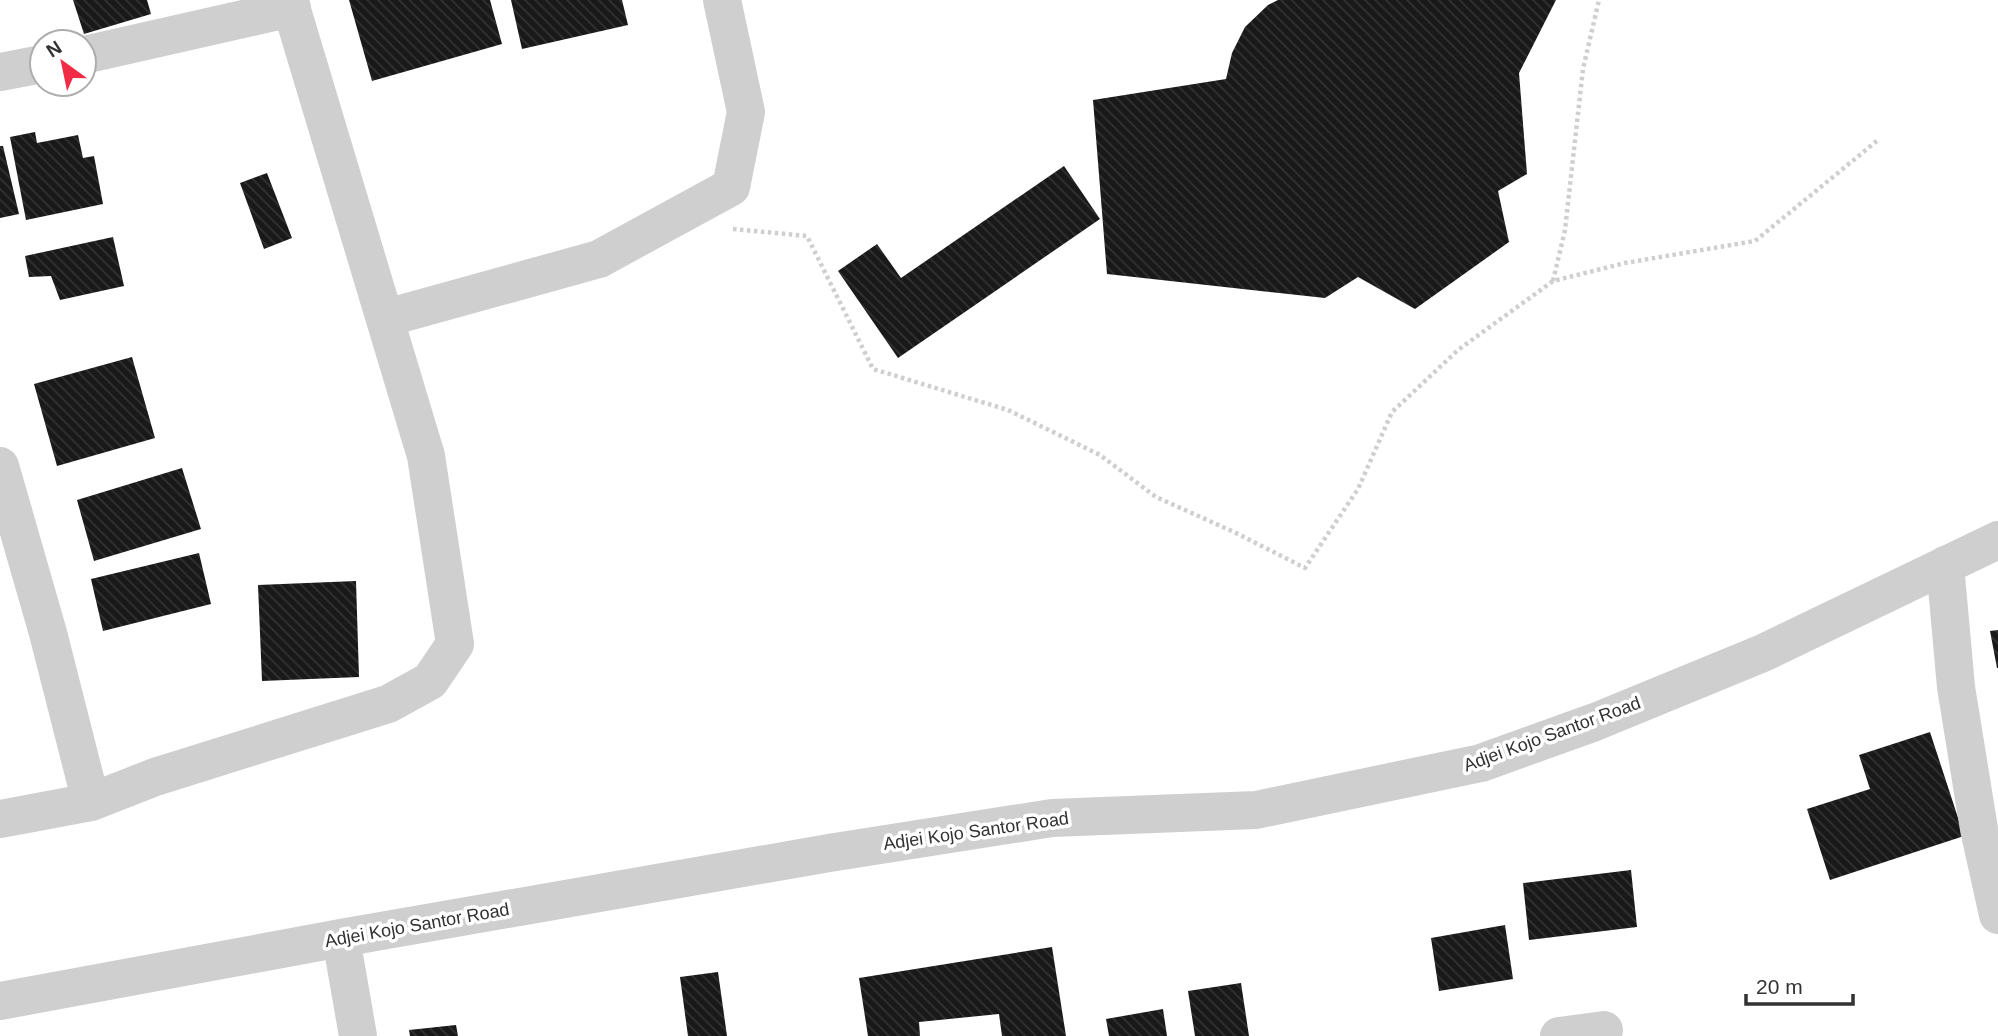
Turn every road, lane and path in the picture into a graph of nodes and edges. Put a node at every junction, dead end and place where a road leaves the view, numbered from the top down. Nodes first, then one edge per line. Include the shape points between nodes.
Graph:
1 (722, 0) edge
2 (1599, 0) edge
3 (291, 4) edge
4 (98, 52) edge
5 (28, 67) edge
6 (0, 72) edge
7 (1878, 140) dead end
8 (686, 211) junction
9 (1553, 281) junction
10 (386, 318) junction
11 (0, 466) edge
12 (1998, 540) edge
13 (1945, 565) junction
14 (91, 802) junction
15 (0, 819) edge
16 (1998, 915) edge
17 (341, 938) junction
18 (0, 1001) edge
19 (1604, 1030) dead end
20 (358, 1036) edge
21 (1559, 1036) edge

1 - 8 street via 746,112 731,187
2 - 9 path via 1583,69 1565,230
3 - 4 street
3 - 10 street
5 - 6 street
7 - 9 path via 1755,241 1625,263
8 - 9 path via 737,230 807,236 873,369 1008,410 1100,455 1156,497 1305,568 1358,489 1392,412 1458,350
8 - 10 street via 599,259
10 - 14 street via 426,456 455,644 430,681 388,704 155,777
11 - 14 street
12 - 13 street, Adjei Kojo Santor Road
13 - 16 street via 1956,687
13 - 17 street, Adjei Kojo Santor Road via 1763,653 1481,763 1256,810 1052,818
14 - 15 street
17 - 18 street, Adjei Kojo Santor Road
17 - 20 street
19 - 21 street

